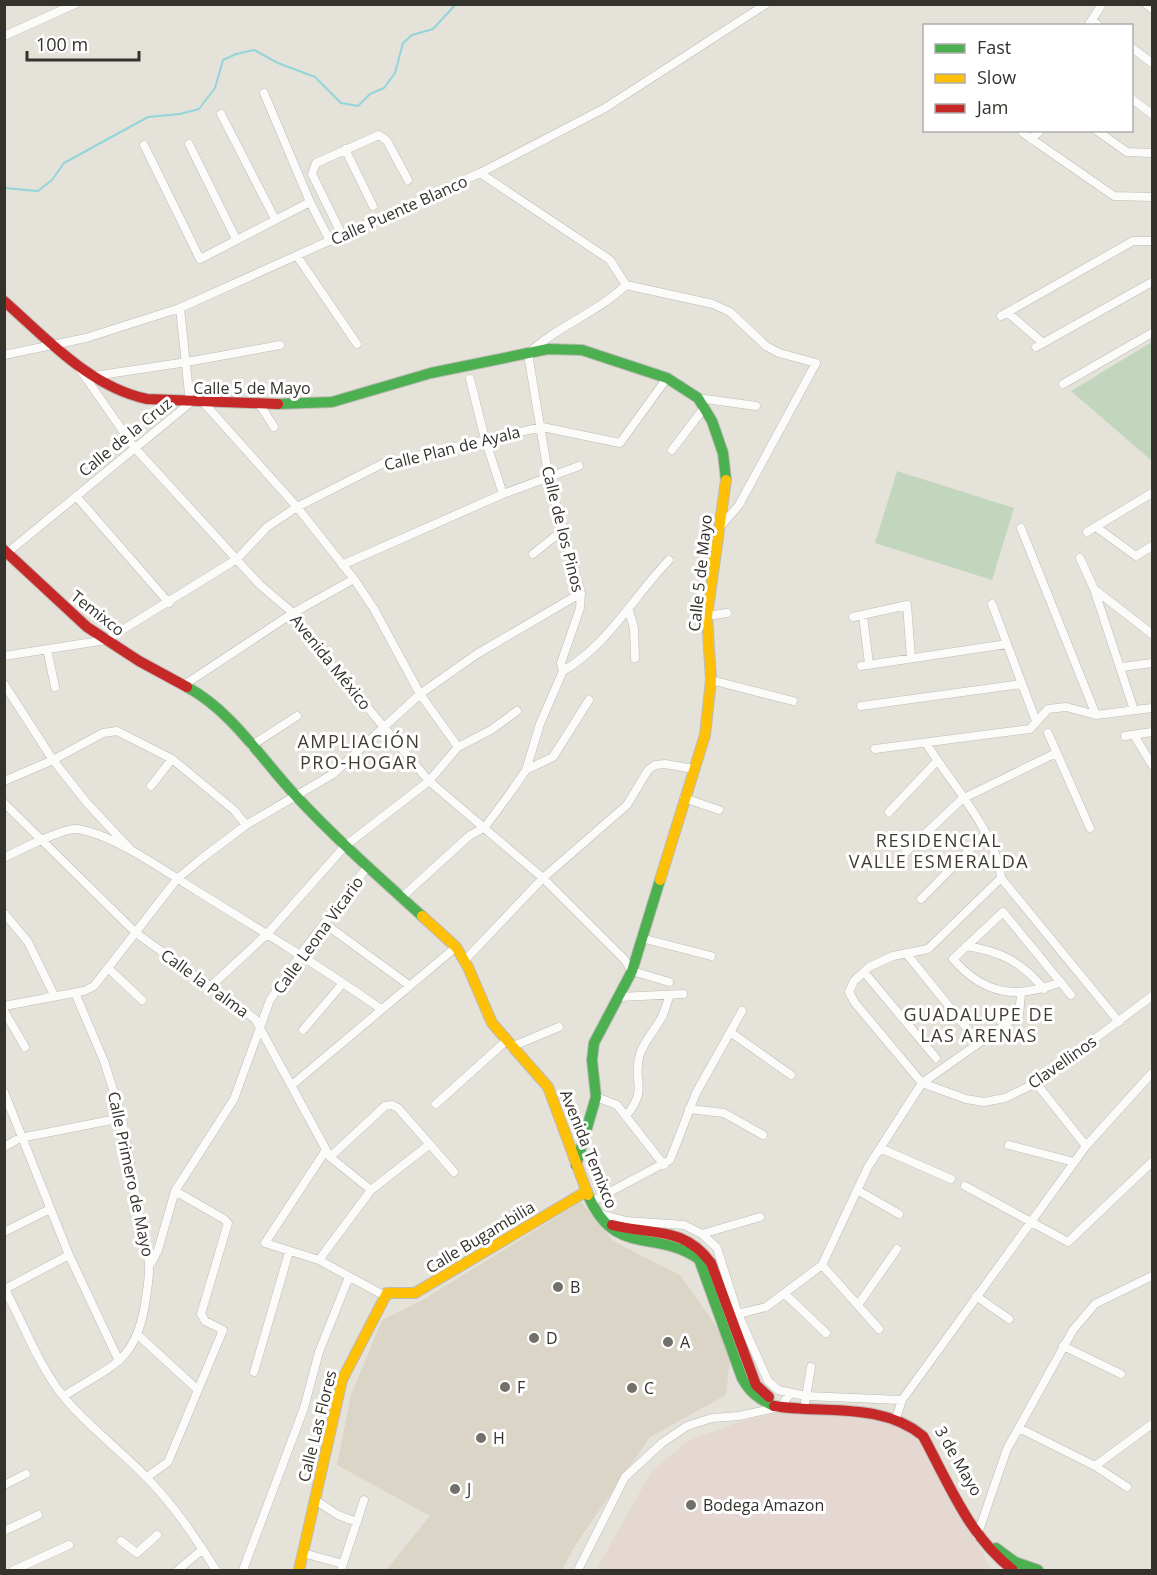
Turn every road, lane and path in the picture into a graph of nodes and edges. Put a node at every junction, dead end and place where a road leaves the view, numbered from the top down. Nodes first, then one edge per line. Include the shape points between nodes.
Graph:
1 (75, 4) edge
2 (766, 4) edge
3 (1102, 4) edge
4 (1146, 4) edge
5 (1152, 9) edge
6 (1090, 23) edge
7 (4, 36) edge
8 (1133, 49) edge
9 (1152, 63) edge
10 (264, 93) dead end
11 (1133, 100) edge
12 (221, 114) dead end
13 (1152, 114) edge
14 (1039, 132) edge
15 (1099, 132) edge
16 (1023, 133) dead end
17 (1031, 139) junction
18 (189, 144) dead end
19 (144, 145) dead end
20 (345, 149) junction
21 (1152, 153) edge
22 (480, 173) junction
23 (408, 180) dead end
24 (1152, 197) edge
25 (310, 202) junction
26 (373, 206) dead end
27 (275, 219) junction
28 (342, 235) junction
29 (236, 239) junction
30 (330, 241) junction
31 (1152, 241) edge
32 (297, 256) junction
33 (1152, 282) edge
34 (626, 285) junction
35 (4, 301) edge
36 (180, 308) junction
37 (1152, 333) edge
38 (56, 343) junction
39 (357, 344) dead end
40 (280, 345) dead end
41 (4, 354) edge
42 (528, 354) junction
43 (74, 362) junction
44 (188, 362) junction
45 (94, 376) junction
46 (667, 378) junction
47 (470, 379) dead end
48 (1063, 384) dead end
49 (190, 403) junction
50 (204, 403) junction
51 (701, 403) junction
52 (260, 405) junction
53 (756, 406) dead end
54 (274, 427) dead end
55 (542, 427) junction
56 (485, 439) junction
57 (134, 447) junction
58 (672, 450) dead end
59 (579, 466) dead end
60 (549, 479) junction
61 (1152, 493) edge
62 (503, 494) junction
63 (76, 496) junction
64 (297, 507) junction
65 (1096, 527) junction
66 (719, 528) junction
67 (1021, 528) dead end
68 (563, 530) junction
69 (1087, 532) dead end
70 (1152, 546) edge
71 (5, 552) edge
72 (533, 554) dead end
73 (1080, 558) dead end
74 (237, 559) junction
75 (669, 560) dead end
76 (342, 565) junction
77 (354, 579) junction
78 (1094, 589) junction
79 (581, 593) junction
80 (169, 603) junction
81 (992, 604) dead end
82 (629, 611) junction
83 (293, 613) junction
84 (728, 613) dead end
85 (707, 616) junction
86 (863, 616) junction
87 (853, 617) dead end
88 (1152, 634) edge
89 (106, 640) junction
90 (1006, 644) junction
91 (47, 649) junction
92 (4, 656) edge
93 (635, 658) dead end
94 (911, 658) junction
95 (1152, 663) edge
96 (1122, 667) junction
97 (564, 671) junction
98 (711, 680) junction
99 (4, 684) edge
100 (1022, 684) junction
101 (184, 685) junction
102 (55, 687) dead end
103 (420, 694) junction
104 (589, 700) dead end
105 (793, 701) dead end
106 (861, 706) dead end
107 (1152, 708) edge
108 (1134, 710) junction
109 (518, 711) dead end
110 (1096, 715) junction
111 (297, 716) dead end
112 (1036, 721) junction
113 (383, 727) junction
114 (1152, 732) edge
115 (1048, 734) dead end
116 (1134, 735) junction
117 (1125, 736) dead end
118 (926, 743) junction
119 (251, 746) junction
120 (458, 747) junction
121 (875, 749) dead end
122 (1056, 753) junction
123 (172, 759) junction
124 (53, 760) junction
125 (937, 761) junction
126 (1152, 765) edge
127 (694, 769) junction
128 (526, 770) junction
129 (4, 781) edge
130 (429, 781) junction
131 (151, 786) dead end
132 (295, 795) junction
133 (684, 798) junction
134 (962, 799) junction
135 (4, 803) edge
136 (719, 810) dead end
137 (889, 812) dead end
138 (246, 825) junction
139 (485, 827) junction
140 (1090, 828) dead end
141 (986, 833) junction
142 (43, 841) junction
143 (345, 846) junction
144 (132, 851) junction
145 (906, 852) dead end
146 (4, 858) edge
147 (367, 867) junction
148 (543, 878) junction
149 (1001, 878) junction
150 (177, 879) junction
151 (401, 898) junction
152 (921, 899) dead end
153 (4, 913) edge
154 (324, 923) junction
155 (136, 933) junction
156 (267, 934) junction
157 (641, 938) junction
158 (966, 946) junction
159 (456, 947) junction
160 (906, 953) junction
161 (301, 954) junction
162 (711, 956) dead end
163 (466, 959) junction
164 (108, 968) junction
165 (632, 971) junction
166 (864, 972) junction
167 (669, 982) dead end
168 (1061, 982) junction
169 (343, 983) junction
170 (211, 986) junction
171 (410, 986) junction
172 (1044, 989) junction
173 (75, 993) junction
174 (670, 994) junction
175 (682, 994) dead end
176 (1021, 994) junction
177 (54, 995) junction
178 (1071, 995) dead end
179 (1152, 996) edge
180 (619, 997) junction
181 (142, 1000) dead end
182 (4, 1006) edge
183 (381, 1009) junction
184 (4, 1011) edge
185 (742, 1011) dead end
186 (1119, 1022) junction
187 (261, 1026) junction
188 (559, 1027) dead end
189 (303, 1030) dead end
190 (969, 1031) dead end
191 (730, 1032) junction
192 (508, 1044) junction
193 (25, 1047) dead end
194 (936, 1058) dead end
195 (1151, 1074) dead end
196 (790, 1075) dead end
197 (922, 1083) junction
198 (1036, 1083) junction
199 (292, 1084) junction
200 (4, 1092) edge
201 (596, 1097) junction
202 (436, 1104) dead end
203 (689, 1109) junction
204 (626, 1116) junction
205 (122, 1118) junction
206 (763, 1135) dead end
207 (20, 1138) junction
208 (430, 1144) junction
209 (1009, 1145) dead end
210 (1086, 1146) junction
211 (4, 1147) edge
212 (879, 1148) junction
213 (328, 1153) junction
214 (1074, 1162) junction
215 (1152, 1162) edge
216 (576, 1165) junction
217 (664, 1165) junction
218 (454, 1172) dead end
219 (951, 1179) dead end
220 (965, 1186) dead end
221 (370, 1190) junction
222 (857, 1190) junction
223 (175, 1191) junction
224 (587, 1191) junction
225 (591, 1202) junction
226 (50, 1209) junction
227 (899, 1214) dead end
228 (600, 1217) junction
229 (760, 1217) dead end
230 (1032, 1223) junction
231 (4, 1232) edge
232 (702, 1234) junction
233 (897, 1249) dead end
234 (289, 1252) junction
235 (69, 1255) junction
236 (319, 1260) junction
237 (151, 1263) junction
238 (822, 1265) junction
239 (1152, 1276) edge
240 (349, 1277) junction
241 (5, 1288) edge
242 (786, 1294) junction
243 (386, 1296) junction
244 (976, 1296) junction
245 (858, 1305) junction
246 (738, 1314) junction
247 (1009, 1319) dead end
248 (879, 1329) dead end
249 (826, 1333) dead end
250 (138, 1335) junction
251 (1063, 1346) junction
252 (119, 1361) junction
253 (811, 1367) dead end
254 (254, 1372) dead end
255 (1120, 1374) dead end
256 (198, 1390) junction
257 (762, 1392) joint
258 (63, 1396) junction
259 (805, 1400) junction
260 (902, 1400) junction
261 (785, 1401) junction
262 (897, 1415) junction
263 (1152, 1424) edge
264 (1019, 1428) junction
265 (1095, 1466) junction
266 (26, 1474) dead end
267 (147, 1478) junction
268 (4, 1485) edge
269 (1127, 1486) dead end
270 (315, 1500) junction
271 (364, 1500) dead end
272 (38, 1515) dead end
273 (357, 1522) junction
274 (4, 1531) edge
275 (979, 1532) junction
276 (157, 1535) dead end
277 (121, 1541) dead end
278 (69, 1545) dead end
279 (203, 1549) junction
280 (303, 1553) junction
281 (342, 1567) edge
282 (14, 1570) edge
283 (178, 1570) edge
284 (216, 1570) edge
285 (243, 1570) edge
286 (299, 1570) edge
287 (578, 1570) edge
288 (1013, 1570) edge
289 (1038, 1570) edge

1 - 7 street
2 - 22 street, Calle Puente Blanco via 605,108
3 - 6 street
4 - 5 street
8 - 9 street
10 - 25 street
11 - 13 street
12 - 27 street
14 - 17 street
15 - 21 street via 1127,152
16 - 17 street
17 - 24 street via 1114,196
18 - 29 street
19 - 29 street via 200,259
20 - 23 street via 373,135 384,137
20 - 26 street
20 - 28 street via 315,163 311,170
22 - 28 street, Calle Puente Blanco
22 - 34 street via 610,260
25 - 27 street
25 - 30 street
27 - 29 street
28 - 30 street, Calle Puente Blanco
30 - 32 street, Calle Puente Blanco
31 - 33 street via 1133,241 1004,315 1040,345
32 - 36 street, Calle Puente Blanco
32 - 39 street
34 - 42 street, Calle 5 de Mayo via 600,308 541,341
34 - 66 street via 713,304 730,312 766,346 816,363 739,505
35 - 38 street, Calle 5 de Mayo
36 - 38 street, Calle Puente Blanco via 86,338
36 - 44 street, Calle de la Cruz
37 - 48 street
38 - 41 street, Calle Puente Blanco
38 - 43 street, Calle 5 de Mayo
40 - 44 street
42 - 46 street, Calle 5 de Mayo via 548,349 582,351
42 - 52 street, Calle 5 de Mayo via 431,373 332,402
42 - 55 street, Calle de los Pinos
43 - 45 street, Calle 5 de Mayo
43 - 57 street, Avenida México
44 - 45 street
44 - 49 street, Calle de la Cruz
45 - 49 street, Calle 5 de Mayo via 128,395
46 - 51 street, Calle 5 de Mayo
46 - 55 street, Calle Plan de Ayala via 620,443
47 - 56 street
49 - 50 street, Calle 5 de Mayo
49 - 57 street, Calle de la Cruz
50 - 52 street, Calle 5 de Mayo
50 - 64 street
51 - 53 street
51 - 58 street
51 - 66 street, Calle 5 de Mayo via 723,453 726,478
52 - 54 street
55 - 56 street, Calle Plan de Ayala
55 - 60 street, Calle de los Pinos
56 - 62 street
56 - 64 street, Calle Plan de Ayala via 382,464
57 - 63 street, Calle de la Cruz
57 - 74 street, Avenida México
59 - 60 street
60 - 62 street
60 - 68 street, Calle de los Pinos
61 - 65 street
62 - 76 street
63 - 71 street, Calle de la Cruz
63 - 80 street
64 - 74 street, Calle Plan de Ayala via 267,527
64 - 76 street
65 - 69 street
65 - 70 street via 1136,556
66 - 85 street, Calle 5 de Mayo
67 - 110 street
68 - 72 street
68 - 79 street, Calle de los Pinos
71 - 89 street, Temixco
73 - 78 street
74 - 80 street, Calle Plan de Ayala
74 - 83 street, Avenida México
75 - 82 street via 647,583
76 - 77 street
77 - 83 street
77 - 103 street
78 - 88 street
78 - 96 street
79 - 97 street, Calle de los Pinos via 580,608 561,663
79 - 103 street via 477,654
80 - 89 street, Calle Plan de Ayala
81 - 90 street
82 - 93 street
82 - 97 street
83 - 101 street
83 - 113 street, Avenida México
84 - 85 street
85 - 98 street, Calle 5 de Mayo
86 - 87 street
86 - 94 street via 865,665
86 - 94 street via 907,605
89 - 91 street, Calle Plan de Ayala
89 - 101 street, Temixco
90 - 94 street
90 - 100 street
91 - 92 street, Calle Plan de Ayala
91 - 102 street
95 - 96 street
96 - 108 street
97 - 128 street, Calle de los Pinos via 540,724
98 - 105 street
98 - 127 street, Calle 5 de Mayo via 705,735
99 - 124 street
100 - 106 street
100 - 112 street
101 - 119 street, Avenida Temixco via 214,706
103 - 113 street
103 - 120 street
104 - 128 street via 553,756
107 - 108 street
108 - 110 street
109 - 120 street
110 - 112 street via 1066,707 1048,709
111 - 119 street
112 - 118 street via 1030,729
113 - 130 street, Avenida México
113 - 132 street via 333,774
114 - 116 street
115 - 122 street
116 - 117 street
116 - 126 street
118 - 121 street
118 - 125 street
119 - 132 street, Avenida Temixco
120 - 130 street
122 - 134 street
122 - 140 street
123 - 124 street via 110,730
123 - 131 street
123 - 138 street via 234,810
124 - 129 street
124 - 144 street
125 - 134 street
125 - 137 street
127 - 133 street, Calle 5 de Mayo
127 - 148 street via 655,765 648,770 627,805
128 - 139 street, Calle de los Pinos
130 - 139 street, Avenida México
130 - 143 street
132 - 138 street
132 - 143 street, Avenida Temixco
133 - 136 street
133 - 157 street, Calle 5 de Mayo
134 - 141 street
134 - 145 street
135 - 142 street, Calle la Palma
138 - 150 street
139 - 148 street, Avenida México
139 - 151 street, Calle de los Pinos via 469,836
141 - 149 street
141 - 152 street
142 - 144 street via 73,829
142 - 146 street
142 - 155 street, Calle la Palma
143 - 147 street, Avenida Temixco
143 - 156 street
144 - 150 street
147 - 151 street, Avenida Temixco
147 - 154 street, Calle Leona Vicario
148 - 163 street
148 - 165 street, Avenida México
149 - 160 street via 928,949
149 - 186 street
150 - 155 street
150 - 156 street
151 - 159 street, Avenida Temixco
153 - 177 street via 28,942
154 - 161 street, Calle Leona Vicario
154 - 171 street
155 - 164 street
155 - 170 street, Calle la Palma
156 - 161 street
156 - 170 street
157 - 162 street
157 - 165 street, Calle 5 de Mayo
158 - 168 street via 1003,912
158 - 172 street via 990,949 1015,960
158 - 176 street via 954,958 975,979 996,990
159 - 163 street, Avenida Temixco
159 - 171 street
160 - 166 street
160 - 190 street
161 - 169 street
161 - 187 street, Calle Leona Vicario via 270,1000
163 - 192 street, Avenida Temixco via 485,1008
164 - 173 street via 94,986
164 - 181 street
165 - 167 street
165 - 180 street, Calle 5 de Mayo
166 - 194 street
166 - 197 street via 849,992
168 - 172 street
168 - 178 street
169 - 183 street
169 - 189 street
170 - 187 street, Calle la Palma
171 - 183 street
172 - 176 street
173 - 177 street
173 - 205 street, Calle Primero de Mayo via 104,1061
174 - 175 street
174 - 180 street
174 - 204 street via 662,1017 640,1051 640,1093
176 - 197 street via 1019,1016
177 - 182 street
179 - 186 street, Clavellinos
180 - 201 street, Calle 5 de Mayo via 594,1043
183 - 199 street
184 - 193 street
185 - 191 street
186 - 198 street, Clavellinos
187 - 199 street, Calle la Palma
187 - 223 street, Calle Leona Vicario via 234,1099
188 - 192 street
191 - 196 street
191 - 203 street
192 - 202 street
192 - 216 street, Avenida Temixco via 547,1084
195 - 210 street
197 - 198 street, Clavellinos via 984,1102 1005,1098
197 - 212 street
198 - 210 street
199 - 213 street, Calle la Palma
200 - 207 street
201 - 204 street via 617,1105
201 - 216 street, Calle 5 de Mayo
203 - 206 street via 724,1113
203 - 217 street via 670,1160
204 - 217 street
205 - 207 street
205 - 237 street, Calle Primero de Mayo
207 - 211 street
207 - 226 street
208 - 213 street via 392,1105 385,1106
208 - 218 street
208 - 221 street
209 - 214 street
210 - 214 street
212 - 219 street
212 - 222 street
213 - 221 street, Calle la Palma
213 - 234 street via 264,1243
214 - 230 street
215 - 230 street via 1073,1240 1062,1240
216 - 224 street, Avenida Temixco
217 - 225 street
220 - 230 street
221 - 236 street
222 - 227 street
222 - 238 street
223 - 237 street, Calle Leona Vicario
223 - 256 street via 228,1223 201,1314 205,1321 223,1330
224 - 225 street, Avenida Temixco
224 - 243 street, Calle Bugambilia via 415,1293 395,1291
225 - 228 street, Avenida Temixco
226 - 231 street
226 - 235 street
228 - 232 street via 684,1225
228 - 257 street, Avenida Temixco via 623,1228 674,1234 695,1242 705,1252
228 - 261 street via 619,1235 673,1244 686,1248 699,1259 748,1389 759,1399
229 - 232 street
230 - 244 street
232 - 246 street via 717,1248
233 - 245 street
234 - 236 street
234 - 254 street
235 - 241 street
235 - 252 street
236 - 240 street
237 - 250 street, Calle Primero de Mayo
238 - 242 street
238 - 245 street
239 - 251 street via 1095,1304
240 - 243 street
240 - 285 street
241 - 258 street via 40,1363
242 - 246 street via 766,1307
242 - 249 street
243 - 270 street, Calle Las Flores via 345,1370
244 - 247 street
244 - 260 street
245 - 248 street
246 - 261 street via 768,1381
250 - 252 street, Calle Primero de Mayo
250 - 256 street
251 - 255 street
251 - 264 street
252 - 258 street, Calle Primero de Mayo
253 - 259 street
256 - 267 street via 168,1462
257 - 261 street, 3 de Mayo
258 - 267 street
259 - 260 street
259 - 261 street, 3 de Mayo
259 - 262 street, 3 de Mayo
260 - 262 street
261 - 262 street
261 - 287 street via 748,1414 712,1418 687,1426 644,1458 625,1477
262 - 275 street, 3 de Mayo via 923,1428 934,1442
263 - 265 street
264 - 265 street
264 - 275 street via 995,1479
265 - 269 street
266 - 268 street
267 - 279 street via 187,1522
270 - 273 street
270 - 280 street, Calle Las Flores
271 - 273 street
272 - 274 street
273 - 281 street
275 - 288 street via 994,1556
275 - 289 street, 3 de Mayo via 1015,1562
276 - 277 street via 137,1553
278 - 282 street
279 - 283 street
279 - 284 street
280 - 281 street
280 - 286 street, Calle Las Flores

